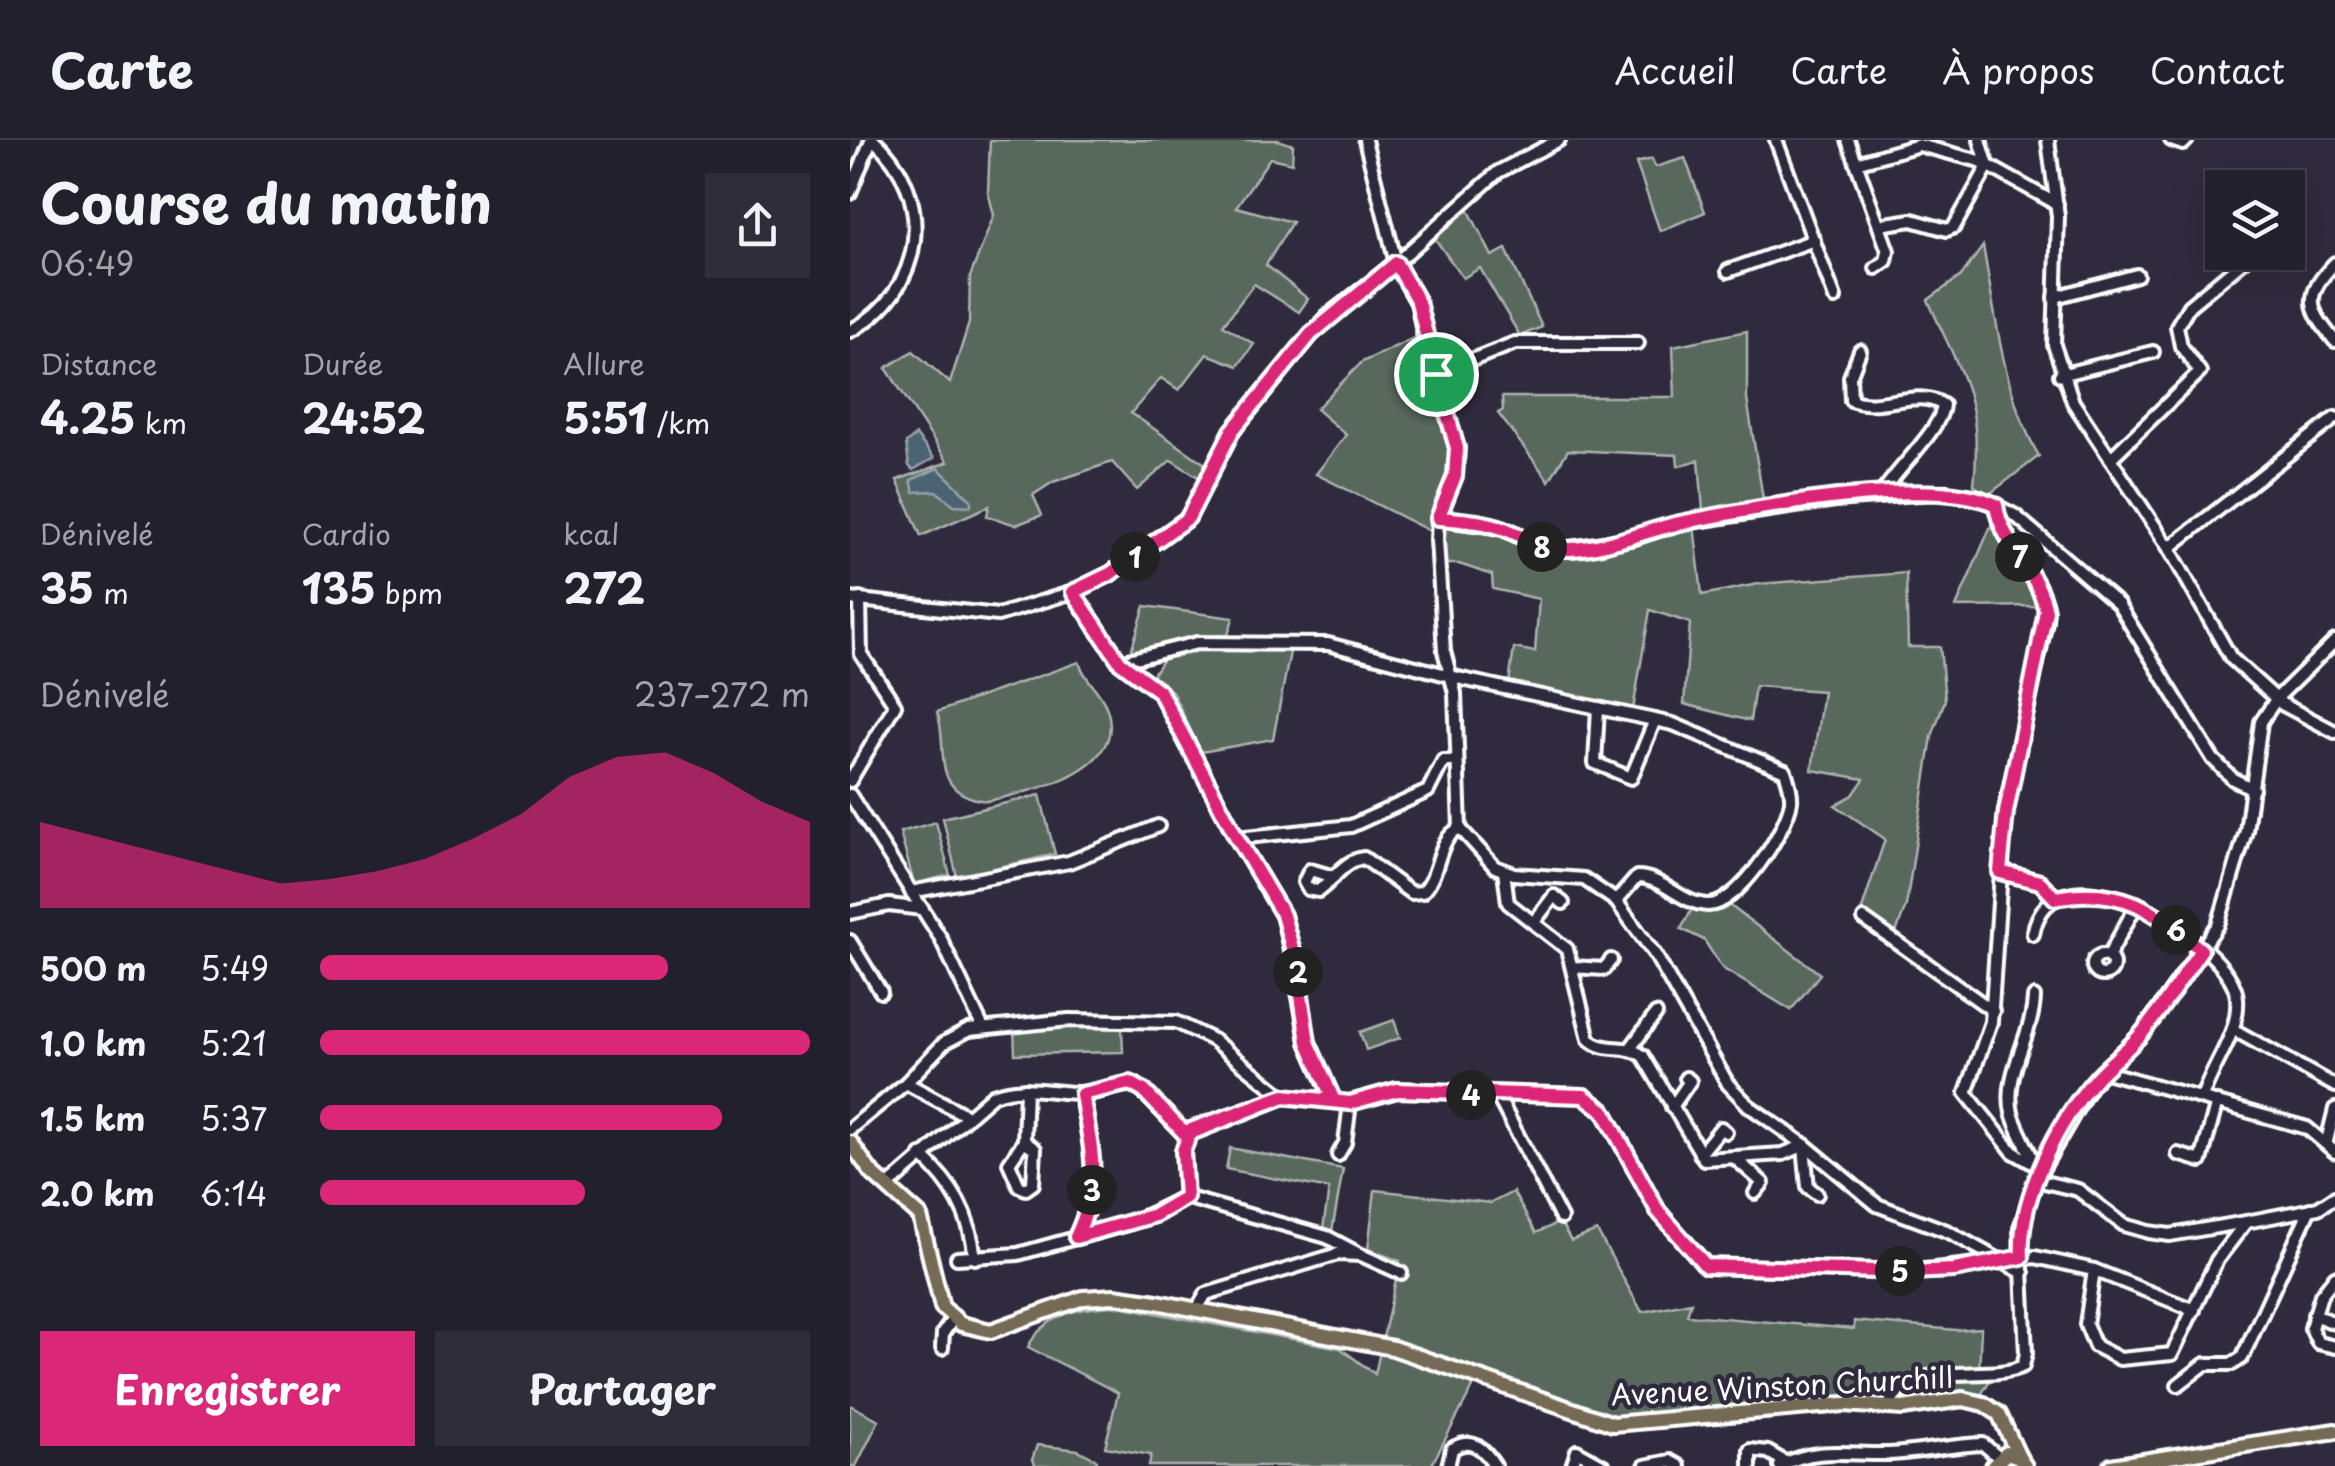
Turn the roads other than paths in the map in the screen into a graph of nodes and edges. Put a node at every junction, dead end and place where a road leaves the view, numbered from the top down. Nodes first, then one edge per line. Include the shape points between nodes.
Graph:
1 (873, 140) edge
2 (1365, 140) edge
3 (1559, 140) edge
4 (1776, 140) edge
5 (1848, 140) edge
6 (1980, 140) edge
7 (2048, 140) edge
8 (2171, 140) edge
9 (2186, 140) edge
10 (1926, 143) edge
11 (1856, 163) junction
12 (1988, 166) junction
13 (850, 193) edge
14 (2058, 204) junction
15 (1879, 225) junction
16 (1814, 240) junction
17 (1396, 263) junction
18 (2335, 263) edge
19 (1876, 268) dead end
20 (2232, 270) edge
21 (1728, 271) dead end
22 (2137, 275) dead end
23 (2055, 296) junction
24 (1835, 298) dead end
25 (850, 331) edge
26 (2335, 341) edge
27 (1638, 343) dead end
28 (1860, 351) dead end
29 (2153, 352) dead end
30 (1436, 374) junction
31 (2060, 375) junction
32 (2335, 418) edge
33 (2110, 459) junction
34 (1880, 496) junction
35 (1996, 505) junction
36 (1438, 518) junction
37 (2170, 548) junction
38 (1073, 592) junction
39 (855, 599) edge
40 (2335, 641) edge
41 (856, 655) edge
42 (1143, 659) junction
43 (1120, 662) junction
44 (1136, 674) junction
45 (1450, 675) junction
46 (2276, 698) junction
47 (1598, 708) junction
48 (1656, 720) junction
49 (2335, 732) edge
50 (1456, 760) junction
51 (850, 781) edge
52 (2253, 789) junction
53 (850, 795) edge
54 (1158, 826) dead end
55 (1460, 828) junction
56 (1237, 838) junction
57 (1504, 871) junction
58 (2000, 872) junction
59 (1334, 877) dead end
60 (912, 892) junction
61 (2055, 898) junction
62 (1616, 901) junction
63 (1562, 903) dead end
64 (2138, 904) junction
65 (923, 910) junction
66 (850, 912) edge
67 (1864, 919) dead end
68 (1534, 922) junction
69 (2033, 934) dead end
70 (850, 941) edge
71 (2201, 950) junction
72 (2108, 957) dead end
73 (1611, 960) dead end
74 (1572, 967) junction
75 (881, 992) dead end
76 (2034, 997) dead end
77 (1993, 1012) junction
78 (1656, 1014) dead end
79 (982, 1026) junction
80 (2234, 1030) junction
81 (1629, 1050) junction
82 (2103, 1071) junction
83 (1686, 1078) dead end
84 (906, 1084) junction
85 (2335, 1086) edge
86 (1026, 1088) junction
87 (1082, 1094) junction
88 (1284, 1096) junction
89 (1497, 1096) junction
90 (2202, 1098) junction
91 (1334, 1101) junction
92 (2218, 1102) junction
93 (1350, 1103) junction
94 (1672, 1106) junction
95 (2335, 1110) edge
96 (967, 1116) junction
97 (850, 1130) edge
98 (1726, 1132) dead end
99 (1186, 1135) junction
100 (1024, 1141) dead end
101 (2327, 1141) junction
102 (850, 1142) edge
103 (1804, 1146) junction
104 (2335, 1152) edge
105 (1700, 1154) junction
106 (2178, 1154) dead end
107 (920, 1155) junction
108 (1338, 1155) dead end
109 (1736, 1159) junction
110 (2037, 1171) junction
111 (887, 1187) junction
112 (1755, 1193) dead end
113 (1817, 1194) dead end
114 (1186, 1197) junction
115 (2335, 1197) edge
116 (2310, 1210) junction
117 (1561, 1218) dead end
118 (2246, 1222) junction
119 (1076, 1237) junction
120 (1361, 1255) junction
121 (2022, 1257) junction
122 (957, 1258) dead end
123 (975, 1258) junction
124 (2000, 1263) junction
125 (2094, 1270) junction
126 (1401, 1273) dead end
127 (2023, 1273) junction
128 (2335, 1277) edge
129 (1197, 1309) junction
130 (2194, 1310) junction
131 (2314, 1314) junction
132 (953, 1319) junction
133 (2335, 1322) edge
134 (2335, 1347) edge
135 (942, 1348) dead end
136 (2178, 1385) dead end
137 (1888, 1407) junction
138 (2005, 1423) junction
139 (2335, 1431) edge
140 (1890, 1454) junction
141 (1998, 1459) edge
142 (2024, 1462) edge
143 (1784, 1464) edge
144 (1448, 1466) edge
145 (1495, 1466) edge
146 (1572, 1466) edge
147 (1604, 1466) edge
148 (1646, 1466) edge
149 (1679, 1466) edge
150 (1750, 1466) edge
151 (1883, 1466) edge
152 (2110, 1466) edge

1 - 13 street
1 - 25 street via 910,189 916,242 890,298
2 - 17 street
3 - 17 street via 1498,172
4 - 16 street
5 - 11 street
6 - 12 street
7 - 14 street
8 - 9 street
10 - 11 street
10 - 12 street
11 - 15 street
12 - 14 street
12 - 15 street via 1950,230 1918,220
14 - 23 street
15 - 19 street via 1888,251
16 - 21 street
16 - 24 street
17 - 30 street via 1418,302
17 - 38 street via 1311,334 1232,431 1188,518
18 - 26 street via 2313,294 2312,308
20 - 33 street via 2189,306 2177,326 2200,372
22 - 23 street
23 - 31 street
27 - 30 street via 1515,343
28 - 34 street via 1850,377 1851,400 1924,398 1943,405 1938,426
29 - 31 street
30 - 36 street via 1457,448 1455,476
31 - 33 street
32 - 37 street
33 - 37 street
34 - 35 street via 1963,493
34 - 36 street via 1678,524 1565,550 1532,544 1503,528
35 - 52 street via 2118,604 2214,759
35 - 58 street via 1998,522 2046,611
36 - 45 street
37 - 46 street via 2232,658
38 - 39 street via 1012,613 978,616
38 - 43 street
39 - 41 street
40 - 46 street
41 - 51 street via 896,705
42 - 43 street
42 - 44 street
42 - 45 street via 1198,643 1328,644
43 - 44 street
44 - 56 street via 1170,708
45 - 47 street
45 - 50 street
46 - 49 street
46 - 52 street via 2257,734
47 - 48 street
47 - 48 street via 1595,763 1631,778
48 - 62 street via 1774,764 1787,777 1790,804 1744,886 1724,902 1698,904 1647,877 1630,880
50 - 55 street
50 - 56 street via 1444,761 1428,791 1351,826
52 - 71 street via 2218,924
53 - 60 street
54 - 60 street via 1069,862
55 - 57 street via 1484,860
55 - 59 street via 1446,839 1422,892 1411,893 1364,858
56 - 91 street via 1283,915 1308,1042
57 - 62 street via 1570,875
57 - 68 street via 1508,903
58 - 61 street via 2040,882
58 - 77 street
60 - 65 street
61 - 64 street via 2086,892
61 - 69 street via 2036,917
62 - 103 street via 1656,956 1728,1084
63 - 68 street via 1554,896
64 - 71 street
64 - 72 street
65 - 66 street via 889,905
65 - 79 street
67 - 77 street
68 - 74 street via 1564,944
70 - 75 street
71 - 80 street via 2233,980
71 - 82 street via 2141,1034
73 - 74 street via 1604,969
74 - 81 street via 1589,1039
76 - 110 street via 2011,1098
77 - 110 street via 1966,1087 1968,1100
78 - 81 street
79 - 84 street via 944,1043
79 - 88 street via 1176,1022 1213,1040
80 - 85 street
80 - 90 street
81 - 94 street via 1642,1056
82 - 90 street
82 - 110 street
83 - 94 street
84 - 96 street
84 - 97 street
86 - 87 street
86 - 96 street via 993,1094
86 - 100 street
87 - 99 street via 1135,1084
87 - 119 street via 1095,1162
88 - 91 street
88 - 99 street
89 - 93 street via 1397,1090
89 - 117 street
89 - 124 street via 1571,1094 1595,1102 1650,1200 1706,1266 1910,1272
90 - 92 street
91 - 93 street
92 - 101 street via 2308,1128
92 - 106 street via 2202,1161
93 - 108 street
94 - 105 street
95 - 101 street
96 - 107 street
98 - 105 street via 1721,1128
99 - 114 street
101 - 104 street
102 - 111 main road
103 - 109 street
103 - 113 street via 1808,1188
103 - 124 street via 1877,1205 1948,1232
105 - 109 street via 1712,1162
107 - 111 street
107 - 123 street via 962,1202
109 - 112 street via 1762,1183
110 - 118 street via 2078,1190 2124,1225 2150,1232 2170,1235
110 - 121 street via 2020,1228
111 - 132 main road via 924,1224 934,1291
114 - 119 street via 1155,1215
114 - 120 street via 1327,1237
115 - 116 street
116 - 118 street
116 - 136 street via 2242,1358 2205,1364
118 - 130 street via 2217,1260
119 - 123 street via 1002,1258
120 - 126 street
120 - 129 street via 1316,1258 1206,1294
121 - 124 street
121 - 125 street
121 - 127 street
122 - 123 street
124 - 127 street
125 - 130 street
125 - 130 street via 2086,1324 2094,1346 2105,1354 2172,1354
127 - 137 street via 2023,1366 1940,1375 1898,1392
128 - 131 street
129 - 132 main road, Avenue Winston Churchill via 1099,1296 1004,1330 980,1330
129 - 137 main road, Avenue Winston Churchill via 1392,1348 1613,1424 1844,1404
131 - 133 street
131 - 134 street via 2313,1337
132 - 135 street
137 - 138 main road, Avenue Winston Churchill via 1964,1399 1984,1404
138 - 141 main road
138 - 142 main road
139 - 152 main road
140 - 141 street via 1983,1444
140 - 143 street via 1837,1450
140 - 151 street
141 - 142 main road
143 - 150 street via 1750,1450
144 - 145 street via 1452,1449 1466,1443 1477,1445
146 - 147 street via 1578,1451
148 - 149 street via 1670,1460

